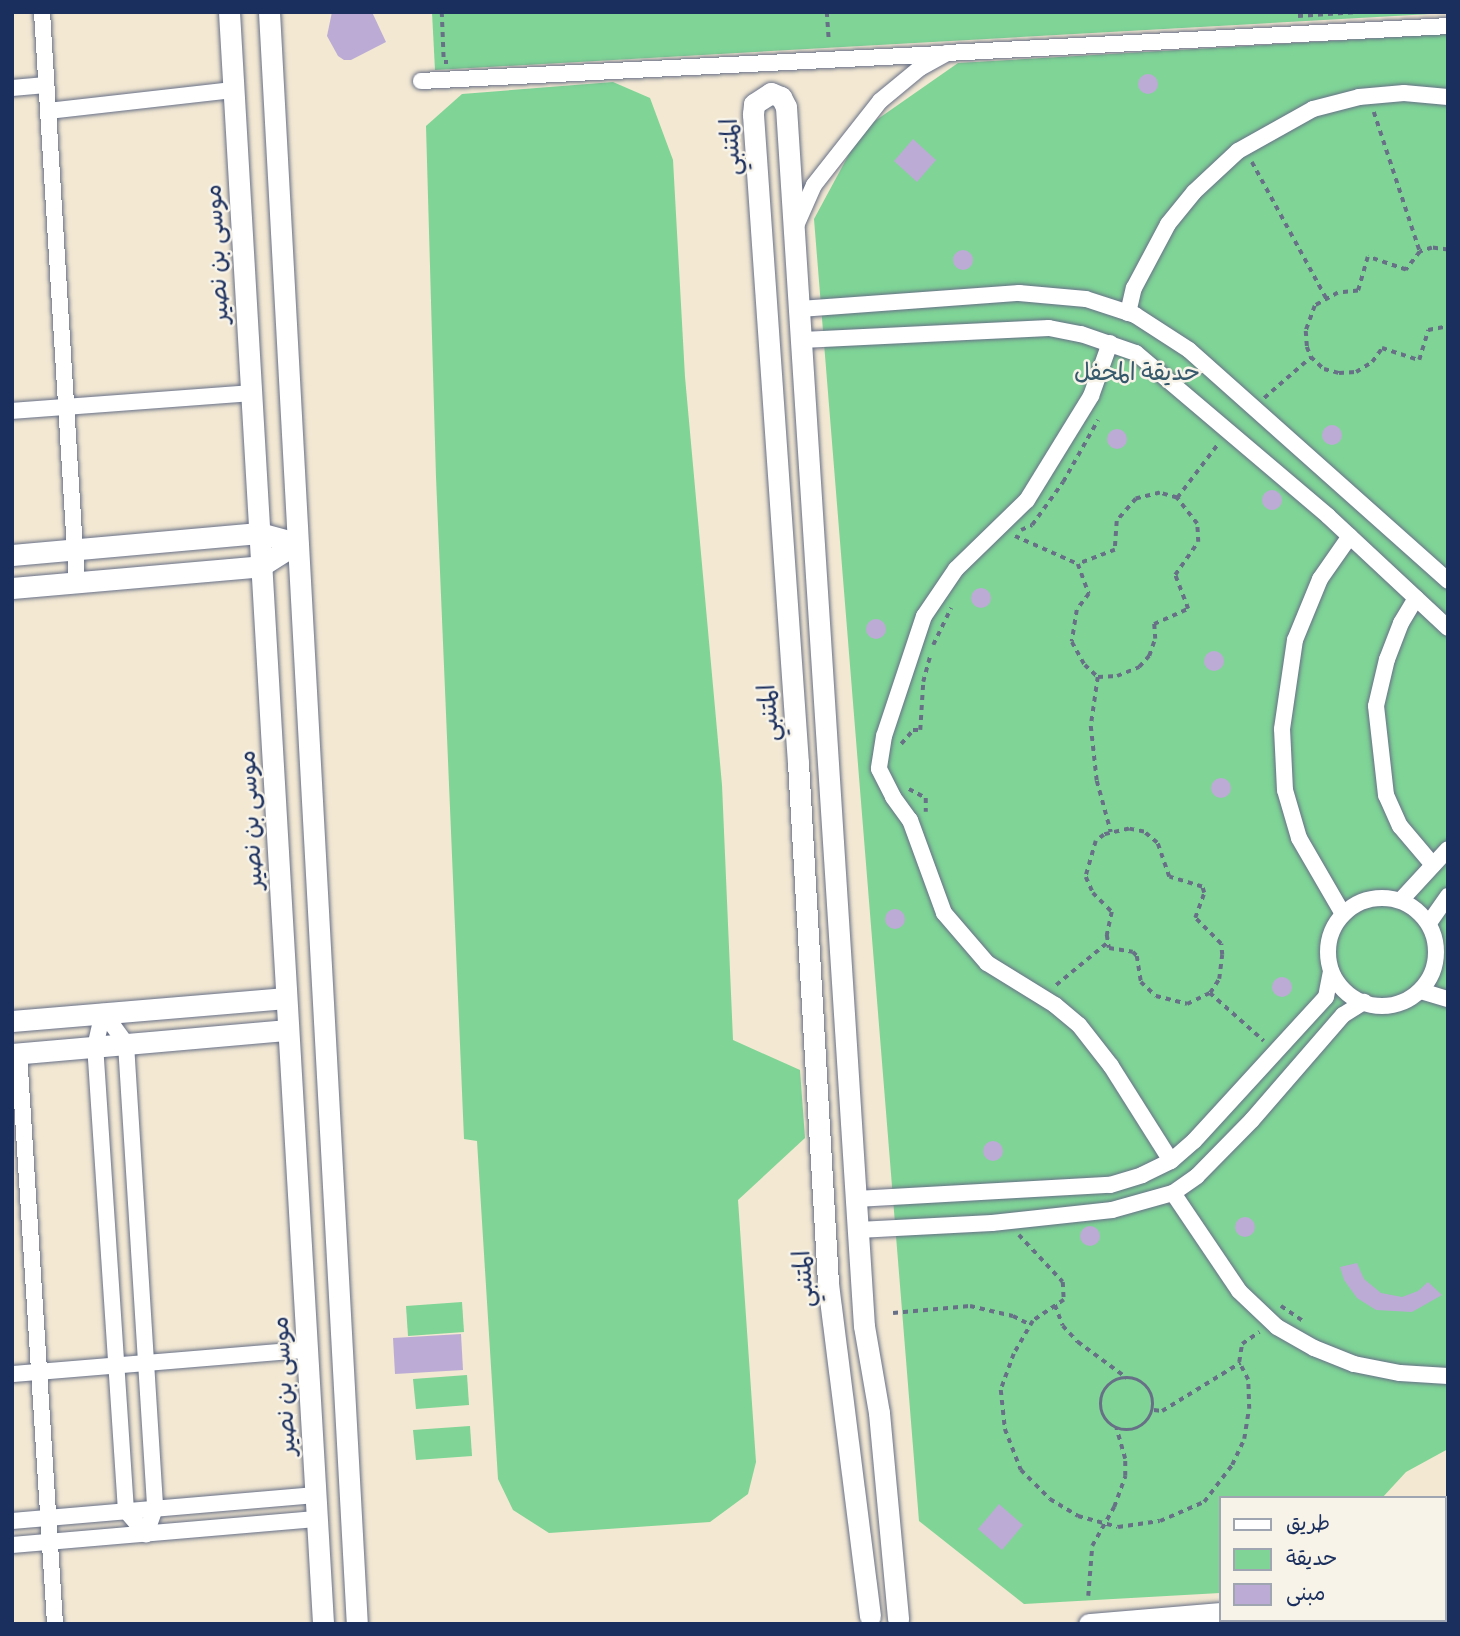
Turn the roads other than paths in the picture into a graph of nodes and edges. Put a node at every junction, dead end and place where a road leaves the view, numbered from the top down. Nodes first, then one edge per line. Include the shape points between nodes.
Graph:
1 (42, 12) edge
2 (229, 12) edge
3 (270, 12) edge
4 (1448, 26) edge
5 (947, 53) junction
6 (421, 81) dead end
7 (46, 85) junction
8 (12, 88) edge
9 (233, 90) junction
10 (1448, 97) edge
11 (48, 111) junction
12 (794, 231) junction
13 (800, 309) junction
14 (1128, 313) junction
15 (802, 340) junction
16 (1110, 343) junction
17 (251, 393) junction
18 (66, 407) junction
19 (12, 411) edge
20 (259, 533) junction
21 (1350, 536) junction
22 (297, 543) junction
23 (75, 549) junction
24 (12, 555) edge
25 (261, 566) junction
26 (1448, 581) edge
27 (77, 582) junction
28 (12, 588) edge
29 (1416, 598) junction
30 (1448, 628) edge
31 (1448, 849) edge
32 (1433, 865) junction
33 (1448, 896) edge
34 (1401, 900) junction
35 (1343, 914) junction
36 (1429, 923) junction
37 (1331, 971) junction
38 (1422, 991) junction
39 (286, 998) junction
40 (1448, 999) edge
41 (1364, 1002) junction
42 (103, 1012) junction
43 (12, 1021) edge
44 (288, 1030) junction
45 (125, 1044) junction
46 (95, 1046) junction
47 (16, 1053) edge
48 (1171, 1161) junction
49 (1172, 1193) junction
50 (856, 1199) junction
51 (858, 1230) junction
52 (307, 1350) junction
53 (146, 1363) junction
54 (117, 1365) junction
55 (40, 1372) junction
56 (12, 1374) edge
57 (1448, 1376) edge
58 (316, 1494) junction
59 (155, 1508) junction
60 (126, 1511) junction
61 (49, 1517) junction
62 (316, 1519) junction
63 (12, 1521) edge
64 (146, 1534) junction
65 (48, 1543) junction
66 (12, 1545) edge
67 (1218, 1613) edge
68 (863, 1620) edge
69 (902, 1621) edge
70 (55, 1624) edge
71 (323, 1624) edge
72 (357, 1624) edge
73 (1089, 1624) edge

1 - 7 street
2 - 9 street, موسى بن نصير
3 - 22 street
4 - 5 street
5 - 6 street
5 - 12 street via 920,68 880,101 847,139 814,185
7 - 8 street
7 - 11 street
9 - 11 street
9 - 17 street, موسى بن نصير
10 - 14 street via 1404,93 1348,100 1313,109 1238,150 1168,224 1134,288
11 - 18 street
12 - 13 street, المتنبي
12 - 68 street, المتنبي via 786,107 781,97 771,93 754,104 753,114 828,1283
13 - 14 street via 1019,293 1086,299
13 - 15 street, المتنبي
14 - 26 street via 1189,350
15 - 16 street via 1021,327 1049,328
15 - 50 street, المتنبي
16 - 21 street via 1136,353
16 - 48 street via 1090,396 1027,500 956,569 924,616 884,736 879,769 910,820 944,913 987,963 1079,1025 1111,1066
17 - 18 street
17 - 20 street, موسى بن نصير
18 - 19 street
18 - 23 street
20 - 22 street
20 - 23 street
20 - 25 street, موسى بن نصير
21 - 29 street
21 - 35 street via 1320,579 1295,640 1282,729 1285,790 1299,838
22 - 25 street
22 - 72 street
23 - 24 street
23 - 27 street
25 - 27 street
25 - 39 street, موسى بن نصير
27 - 28 street
29 - 30 street
29 - 32 street via 1387,659 1376,706 1386,794 1400,826
31 - 32 street
32 - 34 street
33 - 36 street
34 - 35 street via 1366,899
34 - 36 street
35 - 37 street via 1330,936 1327,954
36 - 38 street via 1437,958
37 - 41 street via 1340,987
37 - 48 street via 1326,997
38 - 40 street
38 - 41 street via 1389,1006
39 - 42 street
39 - 44 street, موسى بن نصير
41 - 49 street via 1343,1015 1252,1120 1197,1176
42 - 43 street
42 - 45 street
42 - 46 street
44 - 45 street
44 - 52 street, موسى بن نصير
45 - 46 street
45 - 53 street
46 - 47 street
46 - 54 street
47 - 55 street
48 - 50 street via 1110,1185
49 - 51 street via 1112,1210
49 - 57 street via 1239,1291 1278,1326 1314,1348 1354,1363 1399,1373
50 - 51 street, المتنبي
51 - 69 street, المتنبي via 863,1326 879,1413
52 - 53 street
52 - 58 street, موسى بن نصير
53 - 54 street
53 - 59 street
54 - 55 street
54 - 60 street
55 - 56 street
55 - 61 street
58 - 59 street
58 - 62 street, موسى بن نصير
59 - 60 street
59 - 64 street
60 - 61 street
60 - 64 street
61 - 63 street
61 - 65 street
62 - 64 street
62 - 71 street, موسى بن نصير
64 - 65 street
65 - 66 street
65 - 70 street
67 - 73 street
68 - 69 street

